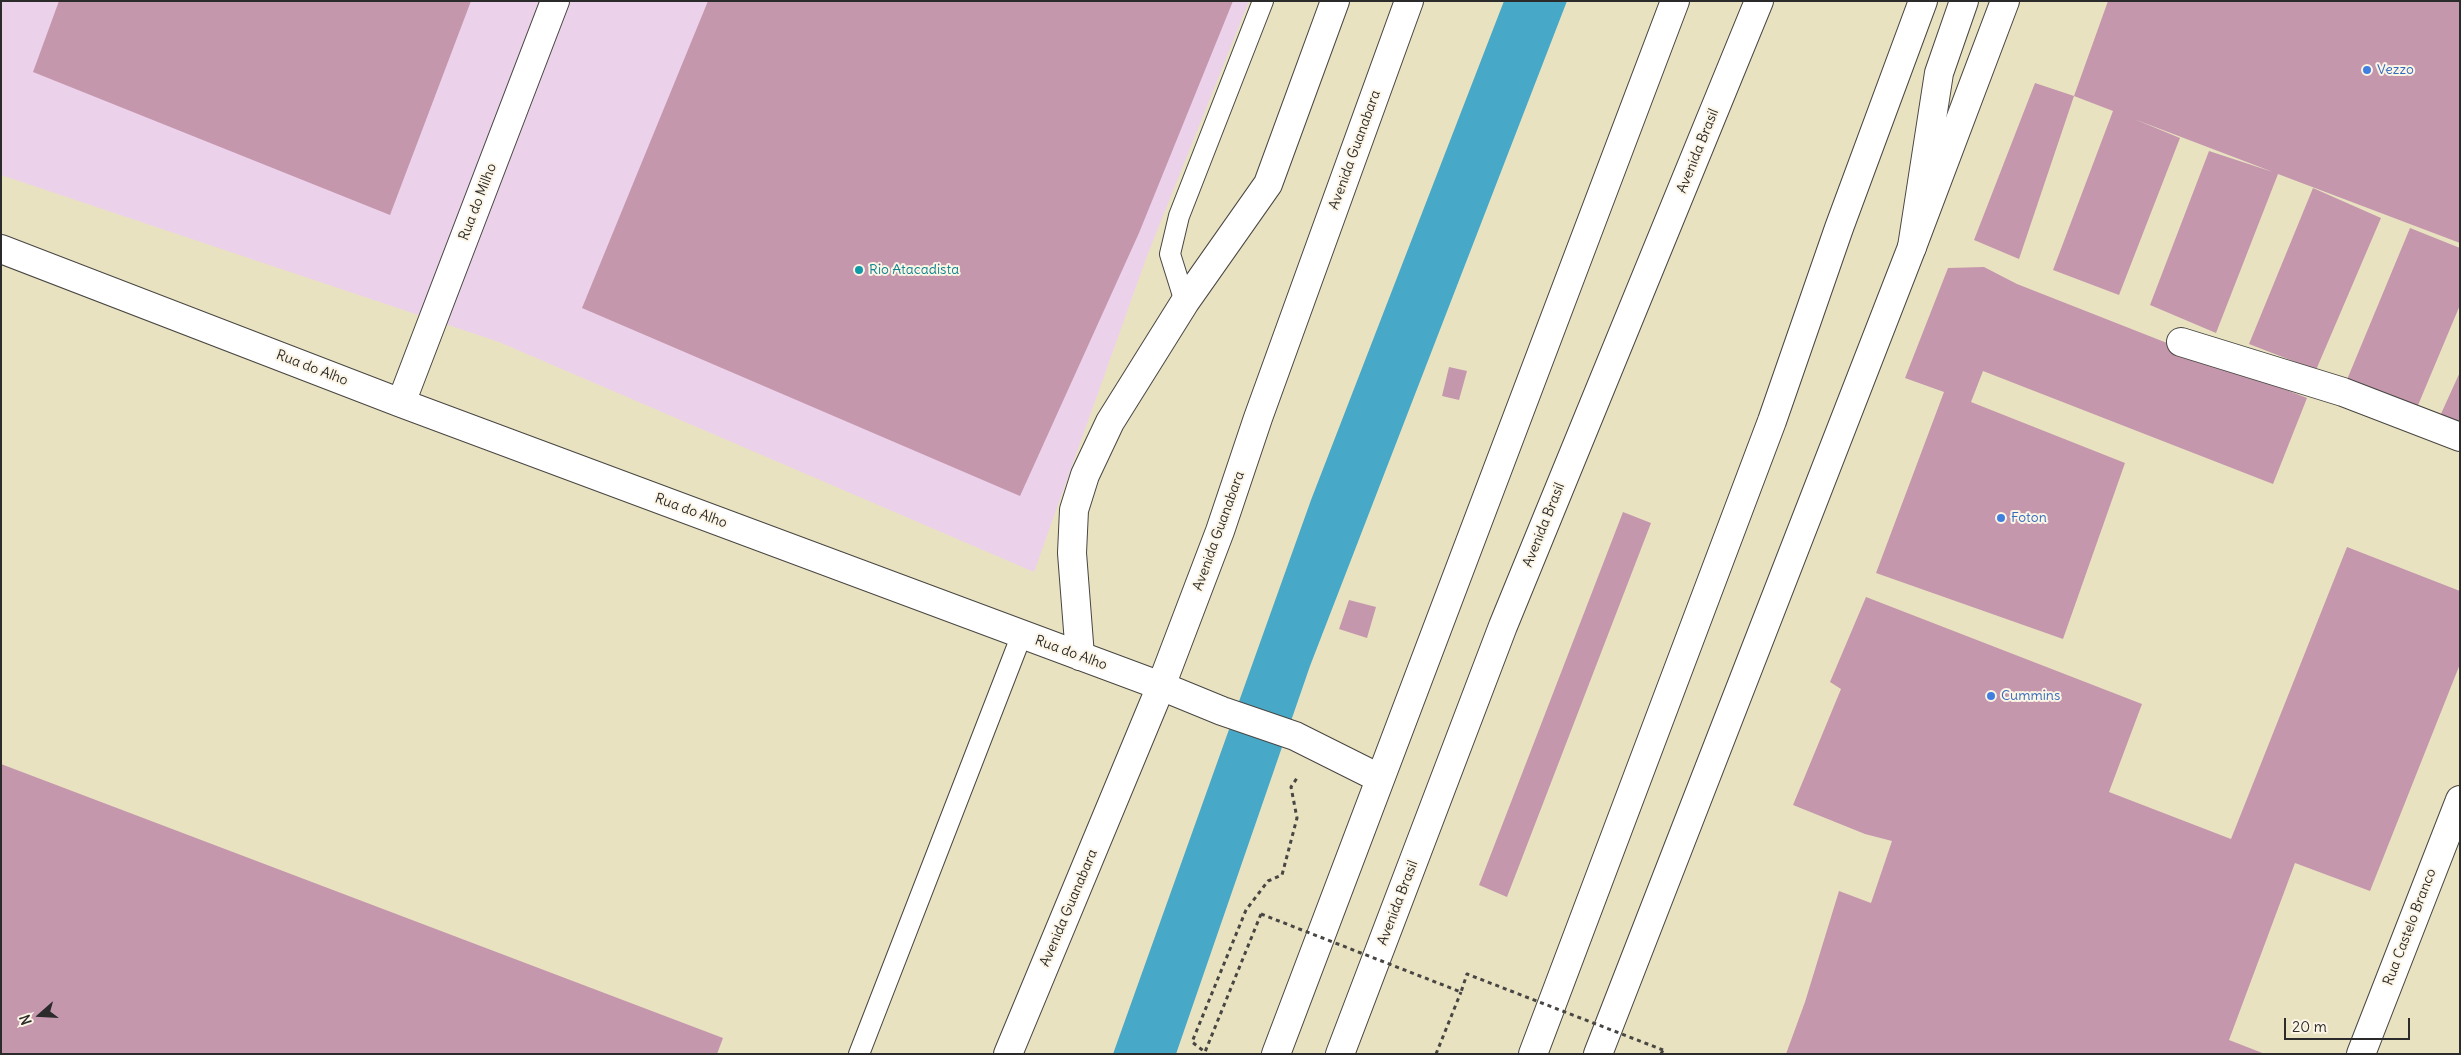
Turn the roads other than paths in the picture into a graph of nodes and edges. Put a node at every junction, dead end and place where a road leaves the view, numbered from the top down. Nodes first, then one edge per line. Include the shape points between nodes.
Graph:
1 (555, 1) edge
2 (1263, 1) edge
3 (1335, 1) edge
4 (1409, 1) edge
5 (1675, 1) edge
6 (1759, 1) edge
7 (1923, 1) edge
8 (1964, 1) edge
9 (2005, 1) edge
10 (1912, 246) junction
11 (1, 249) edge
12 (1184, 302) junction
13 (2181, 342) dead end
14 (401, 403) junction
15 (2460, 437) edge
16 (1022, 634) junction
17 (1080, 656) junction
18 (1161, 686) junction
19 (1379, 778) junction
20 (2460, 800) edge
21 (859, 1054) edge
22 (1008, 1054) edge
23 (1276, 1054) edge
24 (1340, 1054) edge
25 (1533, 1054) edge
26 (1598, 1054) edge
27 (2361, 1054) edge

1 - 14 main road, Rua do Milho
2 - 12 lane via 1177,226 1170,254
3 - 12 main road via 1268,184
4 - 18 main road, Avenida Guanabara via 1220,531
5 - 19 main road
6 - 24 main road, Avenida Brasil via 1503,626
7 - 25 main road via 1772,421
8 - 10 main road via 1939,73
9 - 10 main road
10 - 26 main road
11 - 14 main road, Rua do Alho
12 - 17 main road via 1110,422 1085,475 1074,510 1072,553
13 - 15 main road via 2343,392
14 - 16 main road, Rua do Alho
16 - 17 main road, Rua do Alho
16 - 21 lane
17 - 18 main road, Rua do Alho
18 - 19 main road, Rua do Alho via 1304,741
18 - 22 main road, Avenida Guanabara
19 - 23 main road
20 - 27 main road, Rua Castelo Branco

